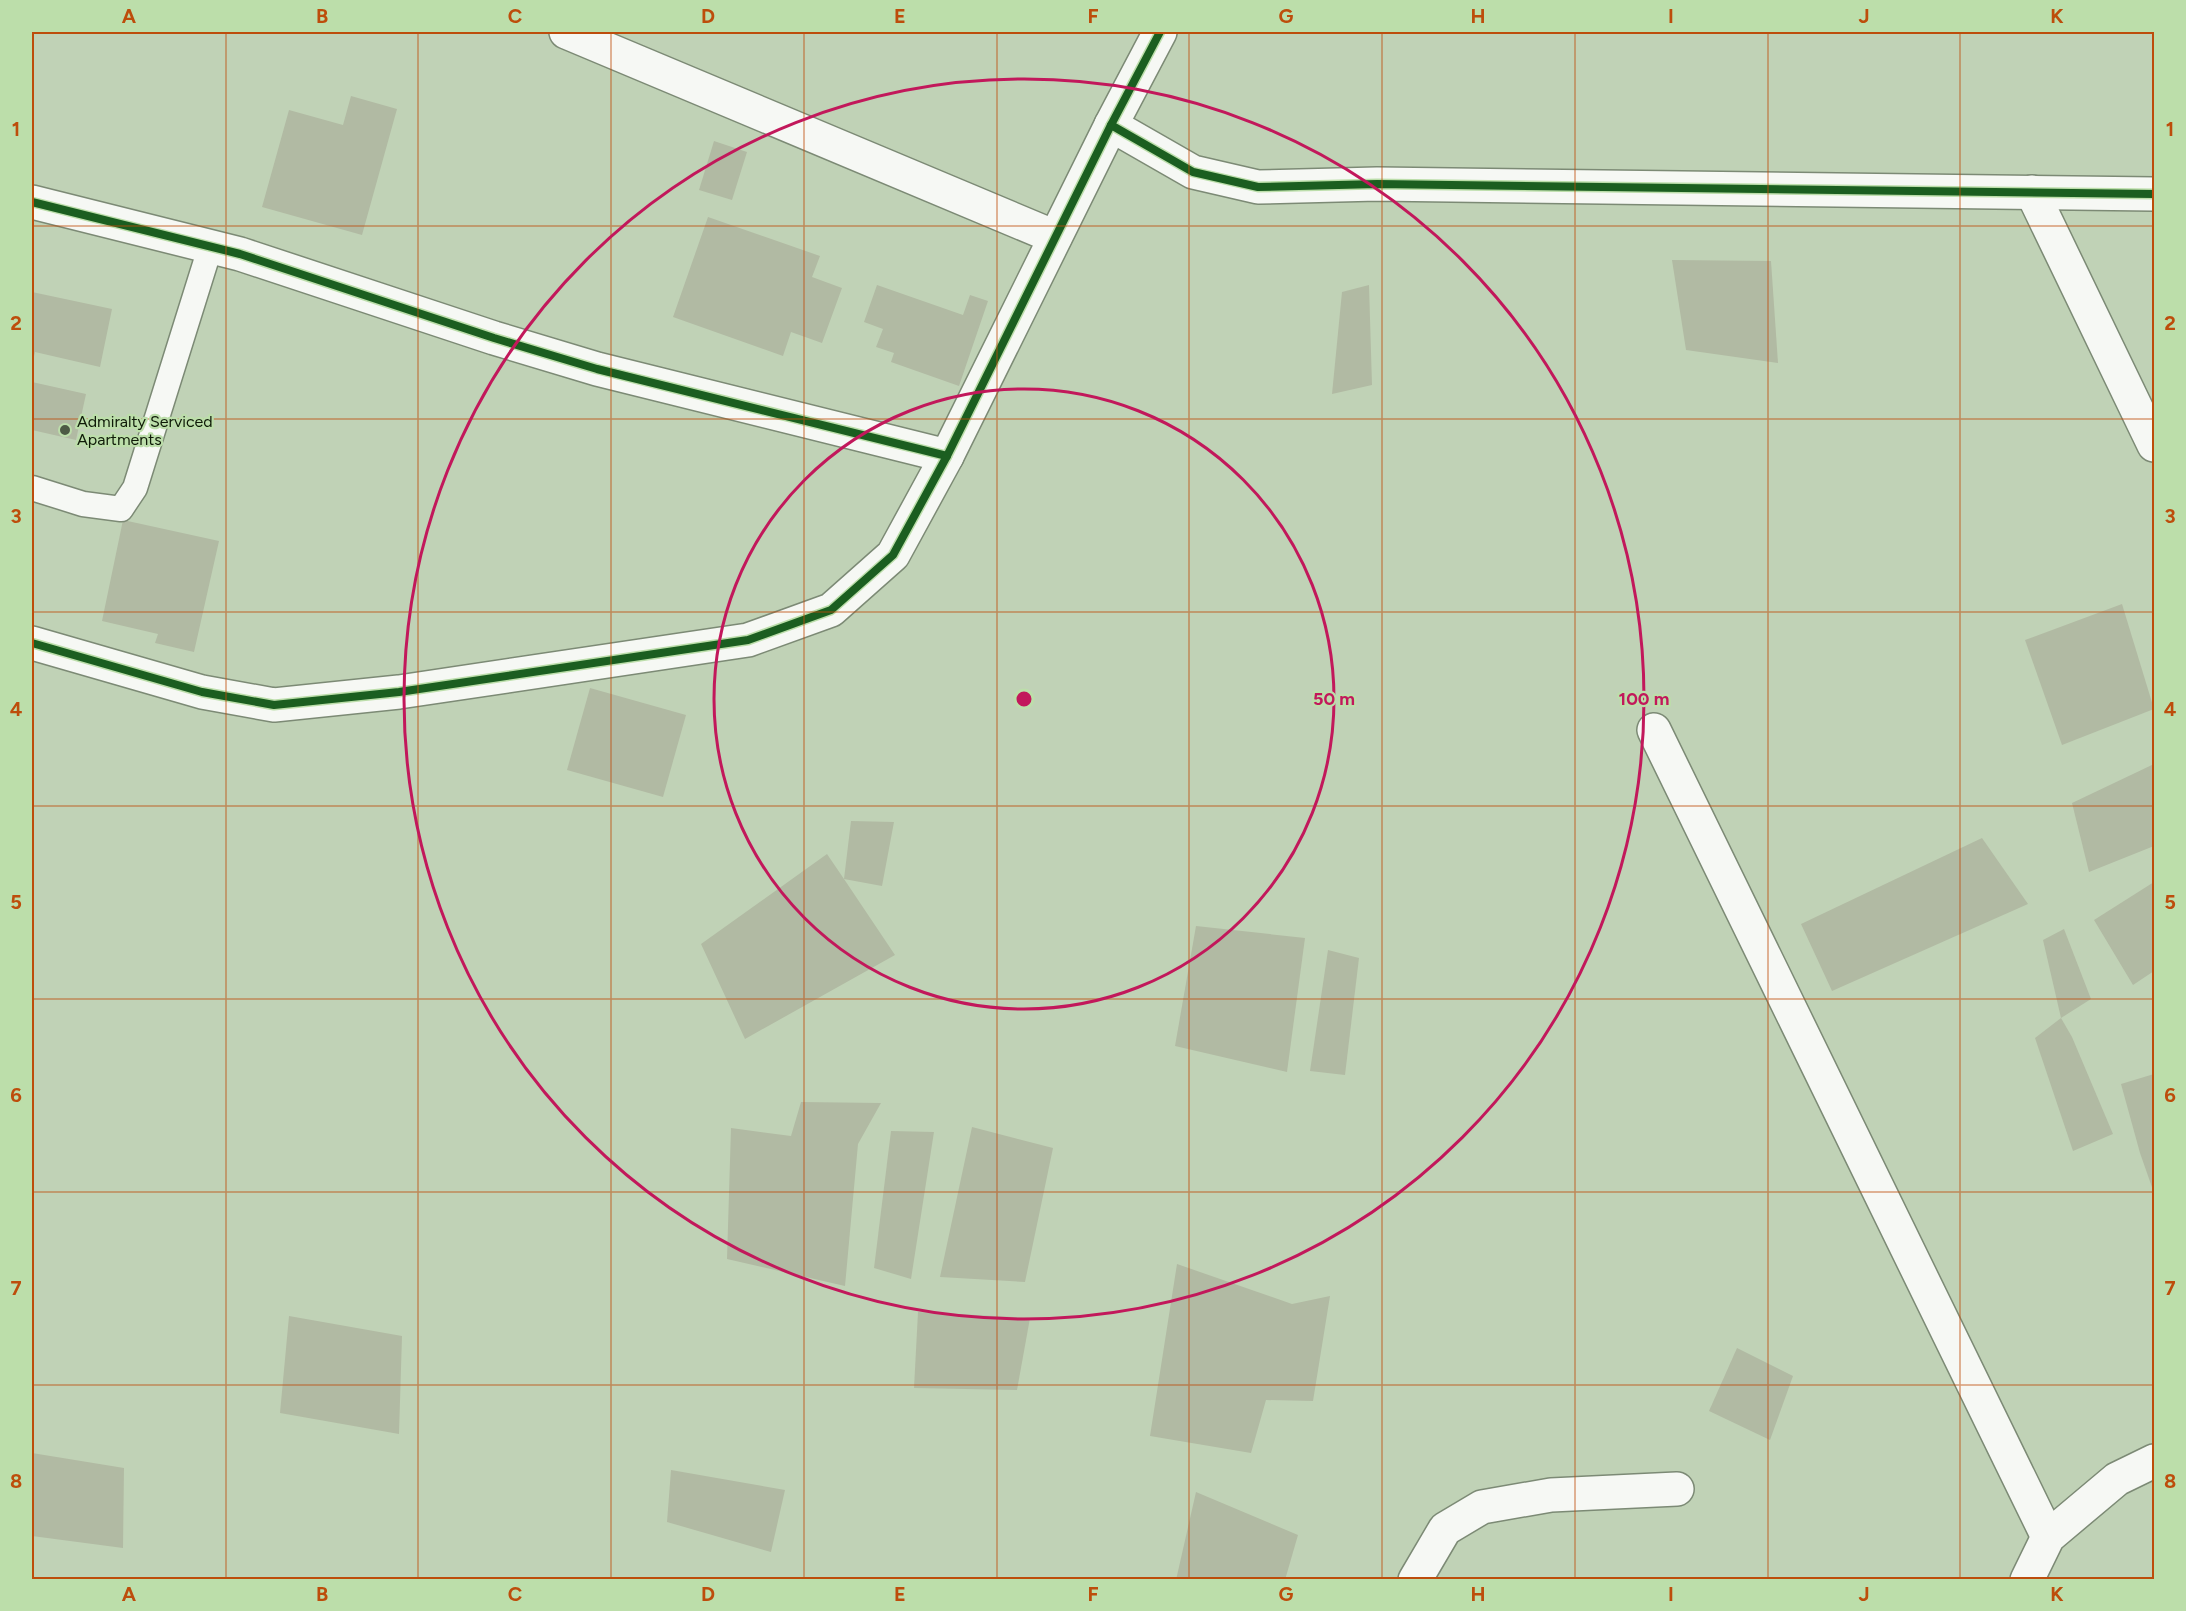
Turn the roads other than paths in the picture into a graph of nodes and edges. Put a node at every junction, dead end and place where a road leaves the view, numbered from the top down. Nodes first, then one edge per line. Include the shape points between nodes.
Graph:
1 (566, 32) edge
2 (1160, 32) edge
3 (1111, 125) junction
4 (2032, 192) junction
5 (2154, 194) edge
6 (32, 202) edge
7 (1055, 237) junction
8 (210, 248) junction
9 (2154, 445) edge
10 (947, 456) junction
11 (32, 488) edge
12 (32, 643) edge
13 (1654, 730) dead end
14 (2154, 1461) edge
15 (1677, 1489) dead end
16 (2048, 1538) junction
17 (1415, 1580) edge
18 (2028, 1580) edge

1 - 7 street
2 - 3 street
3 - 4 street via 1194,172 1258,187 1377,184
3 - 7 street
4 - 5 street
4 - 9 street
6 - 8 street
7 - 10 street
8 - 10 street via 240,254 597,369
8 - 11 lane via 135,488 121,509 83,504
10 - 12 street via 893,555 831,610 747,640 399,692 274,705 202,692
13 - 16 street
14 - 16 street via 2118,1479
15 - 17 street via 1551,1495 1482,1507 1445,1529
16 - 18 street

